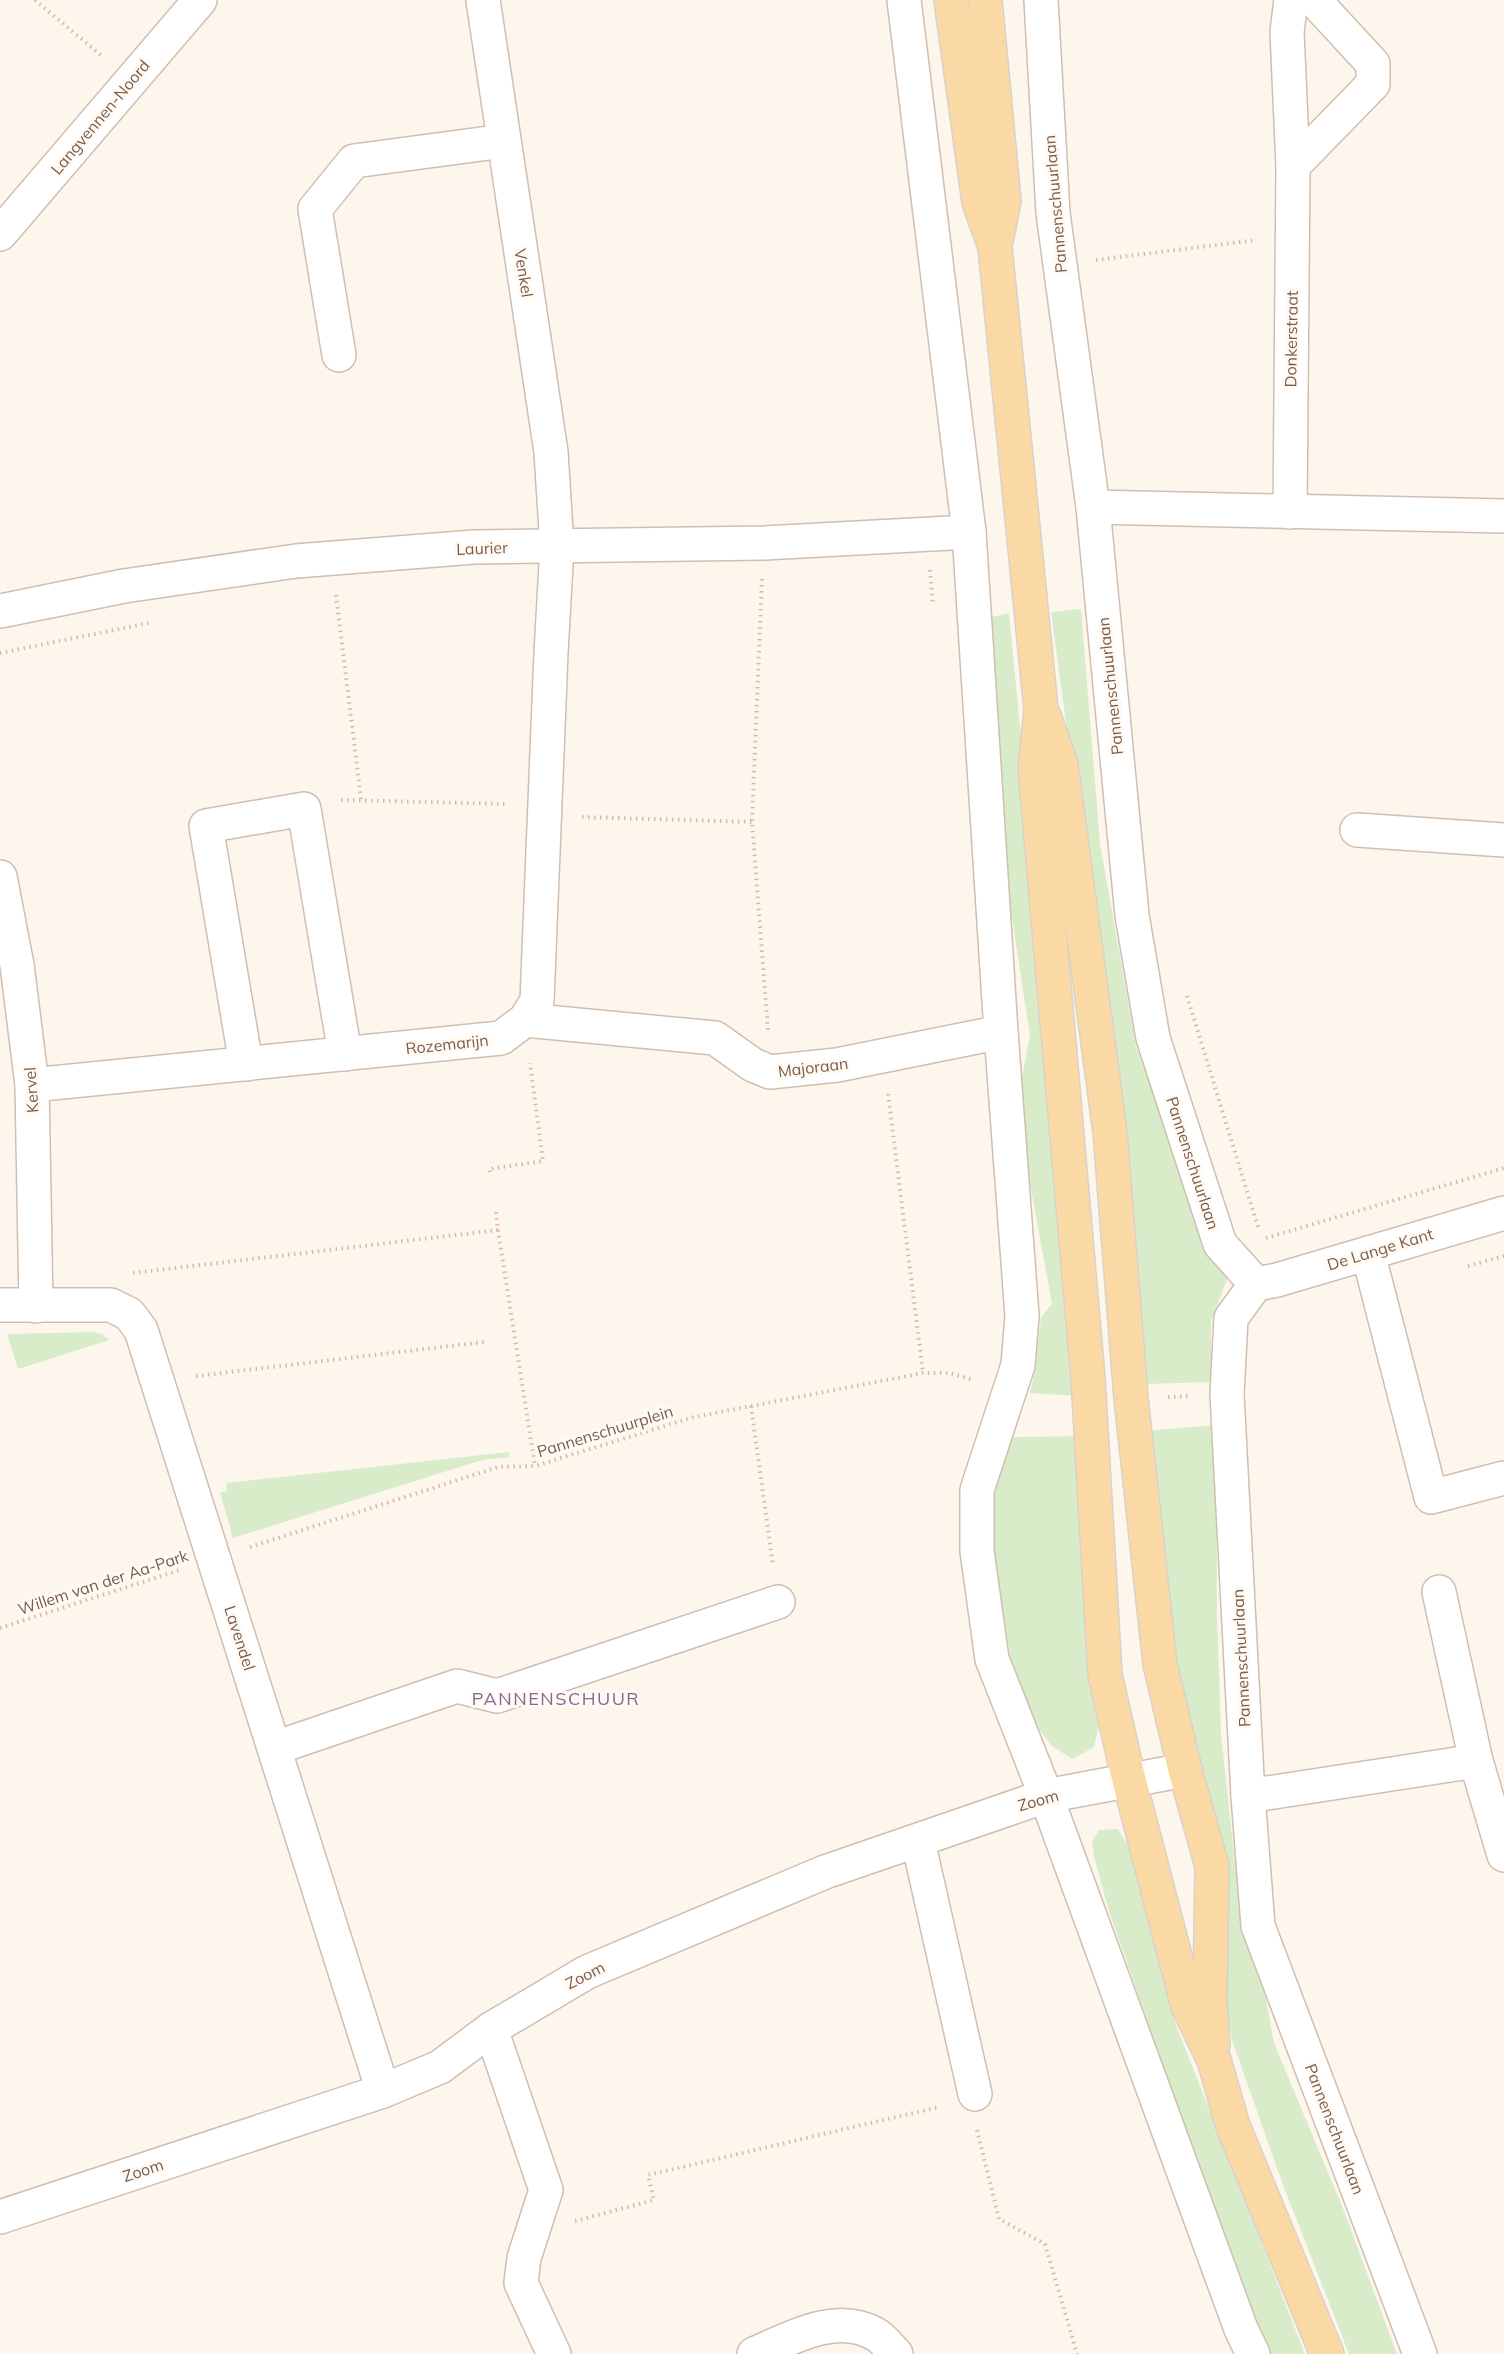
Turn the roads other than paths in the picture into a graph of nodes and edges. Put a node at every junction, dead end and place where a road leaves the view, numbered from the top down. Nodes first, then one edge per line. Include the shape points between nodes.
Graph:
1 (200, 0) edge
2 (483, 0) edge
3 (904, 0) edge
4 (951, 0) edge
5 (985, 0) edge
6 (1041, 0) edge
7 (1291, 0) edge
8 (1314, 0) edge
9 (504, 141) junction
10 (1293, 166) junction
11 (0, 234) edge
12 (995, 247) junction
13 (339, 355) dead end
14 (1093, 507) junction
15 (1290, 512) junction
16 (1504, 516) edge
17 (969, 532) junction
18 (557, 547) junction
19 (0, 611) edge
20 (1041, 709) junction
21 (1358, 830) dead end
22 (1504, 840) edge
23 (0, 877) edge
24 (525, 1020) junction
25 (1001, 1032) junction
26 (345, 1054) junction
27 (246, 1064) junction
28 (32, 1085) junction
29 (1504, 1213) edge
30 (1368, 1253) junction
31 (1267, 1282) junction
32 (0, 1305) edge
33 (36, 1306) junction
34 (1504, 1478) edge
35 (1439, 1592) dead end
36 (778, 1602) road end
37 (275, 1748) junction
38 (1476, 1761) junction
39 (1185, 1770) junction
40 (1129, 1780) junction
41 (1046, 1796) junction
42 (1248, 1796) junction
43 (918, 1841) junction
44 (1504, 1855) edge
45 (491, 2029) junction
46 (1214, 2060) junction
47 (383, 2091) junction
48 (972, 2097) road end
49 (0, 2217) edge
50 (1325, 2352) edge
51 (554, 2354) edge
52 (754, 2354) edge
53 (896, 2354) edge
54 (1253, 2354) edge
55 (1420, 2354) edge

1 - 11 street, Langvennen-Noord
2 - 9 street, Venkel
3 - 17 street
4 - 12 main road via 979,202
5 - 12 main road via 1004,201
6 - 14 street, Pannenschuurlaan via 1053,213
7 - 10 street, Donkerstraat via 1287,32
8 - 10 street via 1373,64 1373,84
9 - 13 street via 354,161 315,210
9 - 18 street, Venkel via 551,452
10 - 15 street, Donkerstraat
12 - 20 main road
14 - 15 street
14 - 31 street, Pannenschuurlaan via 1132,915 1152,1038 1220,1244
15 - 16 street
17 - 18 street, Laurier via 764,543
17 - 25 street
18 - 19 street, Laurier via 474,547 296,561 124,586
18 - 24 street, Rozemarijn via 537,1000
20 - 39 main road via 1061,765 1110,1132 1131,1398 1160,1664
20 - 40 main road via 1035,768 1086,1345 1105,1675
21 - 22 street
23 - 28 street, Kervel via 17,965
24 - 25 street, Majoraan via 715,1038 770,1072 837,1065
24 - 26 street, Rozemarijn via 501,1038
25 - 41 street via 1022,1316 1018,1365 977,1490 977,1551 992,1659
26 - 27 street, Rozemarijn
26 - 27 street via 304,809 206,826
27 - 28 street, Rozemarijn
28 - 33 street, Kervel
29 - 30 street, De Lange Kant
30 - 31 street, De Lange Kant
30 - 34 street via 1431,1497
31 - 42 street, Pannenschuurlaan via 1231,1318 1227,1394
32 - 33 street
33 - 37 street, Lavendel via 111,1305 129,1314 141,1330
35 - 38 street
36 - 37 street via 497,1696 457,1686
37 - 47 street, Lavendel
38 - 42 street
38 - 44 street
39 - 40 street, Zoom
39 - 46 main road via 1212,1866 1210,2002
40 - 41 street, Zoom
40 - 46 main road via 1188,2006
41 - 43 street, Zoom
41 - 54 street
42 - 55 street, Pannenschuurlaan via 1258,1926
43 - 45 street, Zoom via 825,1872 587,1972
43 - 48 street
45 - 47 street, Zoom via 440,2067
45 - 51 street via 546,2190 524,2258 521,2283
46 - 50 main road via 1233,2126
47 - 49 street, Zoom
52 - 53 street via 802,2333 834,2325 855,2326 877,2335

